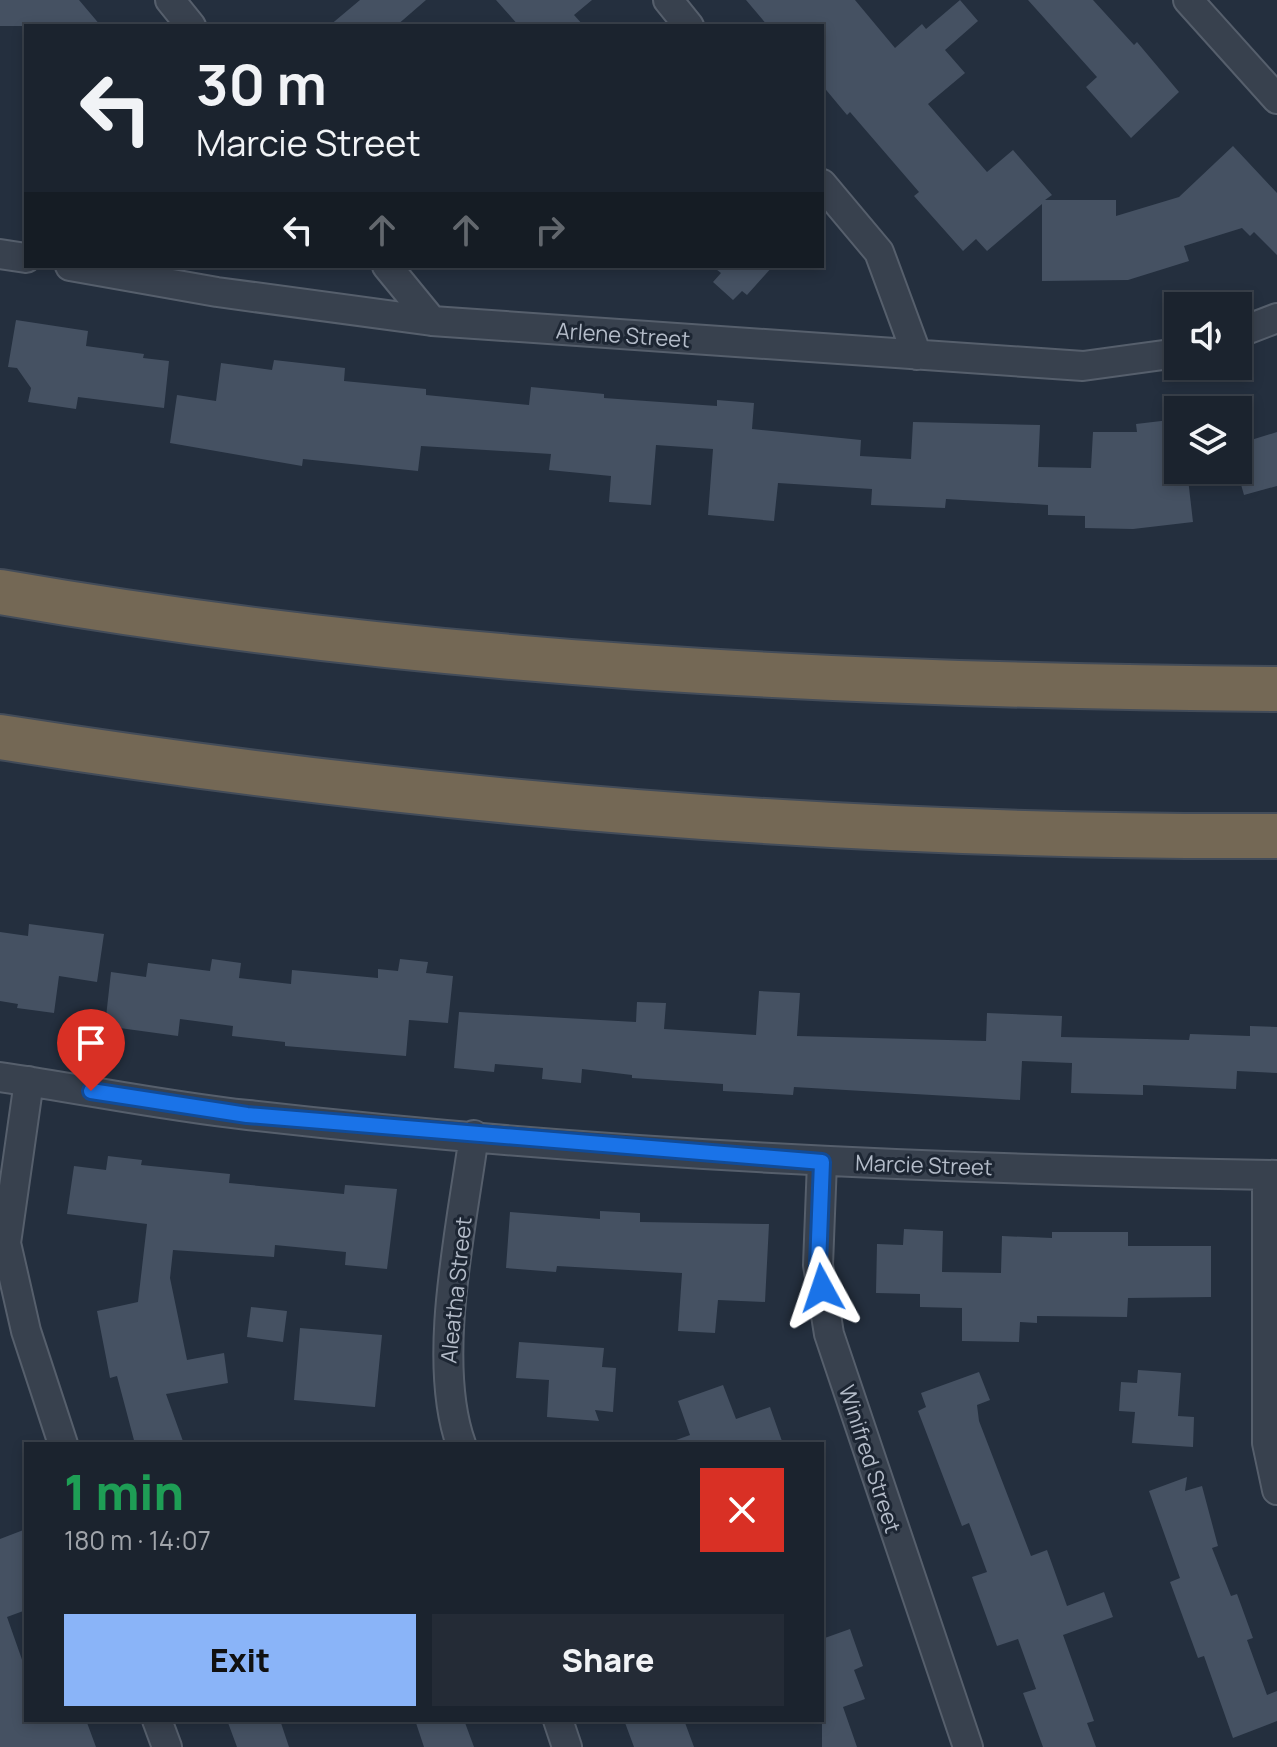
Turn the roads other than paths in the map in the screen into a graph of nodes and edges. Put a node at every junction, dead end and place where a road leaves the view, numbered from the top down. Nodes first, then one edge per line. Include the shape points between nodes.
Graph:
1 (170, 0) edge
2 (668, 0) edge
3 (1188, 0) edge
4 (189, 24) edge
5 (687, 24) edge
6 (1277, 99) edge
7 (824, 186) edge
8 (0, 254) edge
9 (24, 258) edge
10 (81, 268) edge
11 (389, 268) edge
12 (1277, 318) edge
13 (432, 321) junction
14 (1252, 328) edge
15 (917, 355) junction
16 (1164, 355) edge
17 (0, 592) edge
18 (1277, 689) edge
19 (0, 737) edge
20 (1277, 836) edge
21 (0, 1077) edge
22 (29, 1081) junction
23 (474, 1135) junction
24 (822, 1162) junction
25 (1272, 1175) edge
26 (62, 1442) edge
27 (460, 1442) edge
28 (1277, 1490) edge
29 (158, 1722) edge
30 (559, 1722) edge
31 (167, 1747) edge
32 (567, 1747) edge
33 (968, 1747) edge

1 - 4 street
2 - 5 street
3 - 6 street
7 - 15 street via 879,252
8 - 9 street
10 - 13 street, Arlene Street
11 - 13 street
12 - 14 street
13 - 15 street, Arlene Street
15 - 16 street, Arlene Street via 1083,366
17 - 18 highway via 259,629 699,673 1029,687
19 - 20 highway via 303,778 680,817 993,834
21 - 22 street, Marcie Street
22 - 23 street, Marcie Street via 247,1115
22 - 26 street via 6,1243 26,1331
23 - 24 street, Marcie Street
23 - 27 street, Aleatha Street via 446,1357
24 - 25 street, Marcie Street
24 - 33 street, Winifred Street via 818,1265 829,1334
25 - 28 street via 1267,1443
29 - 31 street
30 - 32 street

